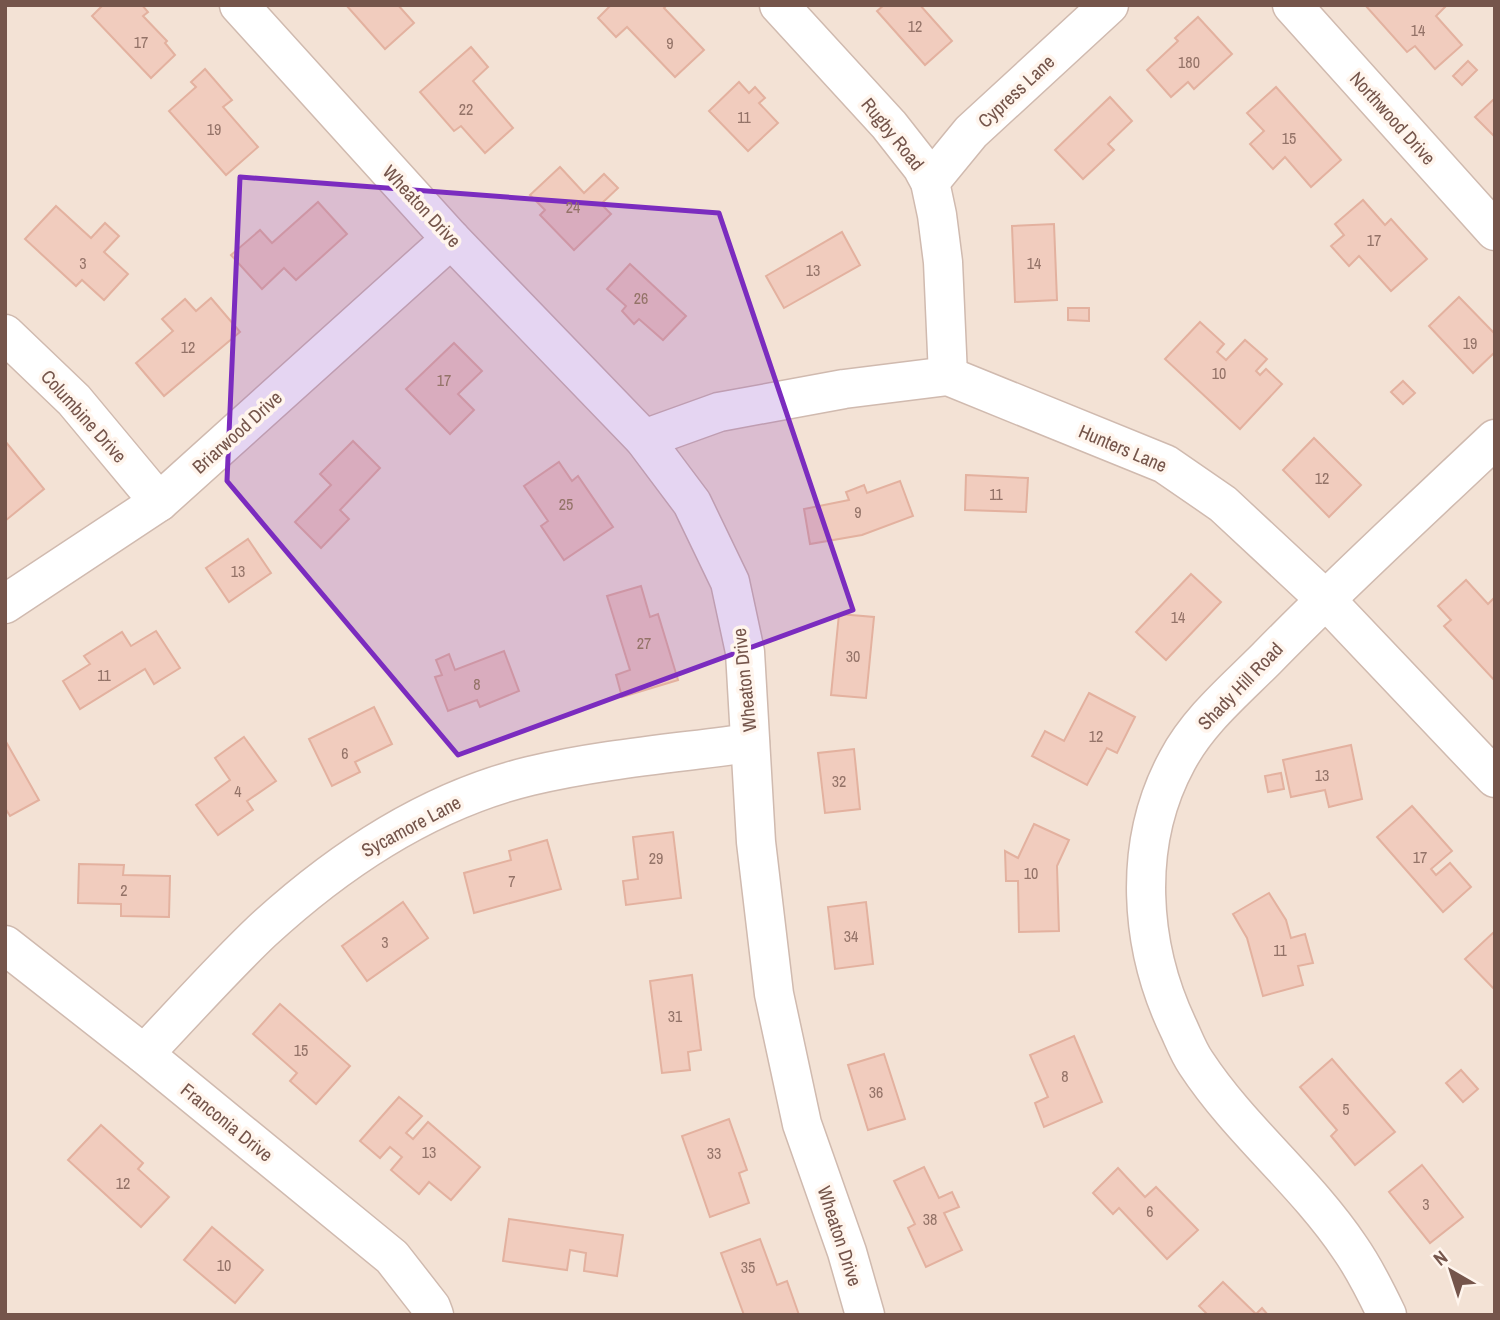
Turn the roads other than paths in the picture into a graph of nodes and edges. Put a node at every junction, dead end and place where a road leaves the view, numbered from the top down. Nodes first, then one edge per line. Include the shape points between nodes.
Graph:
1 (239, 5) edge
2 (779, 5) edge
3 (1109, 5) edge
4 (1292, 5) edge
5 (930, 182) junction
6 (1495, 231) edge
7 (451, 239) junction
8 (5, 334) edge
9 (948, 376) junction
10 (644, 439) junction
11 (1495, 439) edge
12 (159, 502) junction
13 (1325, 599) junction
14 (5, 604) edge
15 (750, 743) junction
16 (1495, 778) edge
17 (5, 945) edge
18 (144, 1054) junction
19 (434, 1315) edge
20 (865, 1315) edge
21 (1387, 1315) edge

1 - 7 street, Wheaton Drive
2 - 5 street, Rugby Road via 889,125
3 - 5 street, Cypress Lane via 971,132
4 - 6 street, Northwood Drive
5 - 9 street, Rugby Road via 943,262
7 - 10 street, Wheaton Drive
7 - 12 street, Briarwood Drive
8 - 12 street, Columbine Drive via 74,400
9 - 10 street, Hunters Lane via 719,412
9 - 13 street, Hunters Lane via 1165,464 1223,504
10 - 15 street, Wheaton Drive via 692,503 730,582 745,652
11 - 13 street, Shady Hill Road
12 - 14 street, Briarwood Drive
13 - 16 street, Hunters Lane
13 - 21 street, Shady Hill Road via 1194,732 1176,762 1152,830 1146,888 1148,934 1164,1000 1195,1062 1236,1117 1351,1249
15 - 18 street, Sycamore Lane via 529,776 444,805 404,825 328,874 261,932
15 - 20 street, Wheaton Drive via 774,994 802,1124
17 - 18 street, Franconia Drive
18 - 19 street, Franconia Drive via 392,1257

